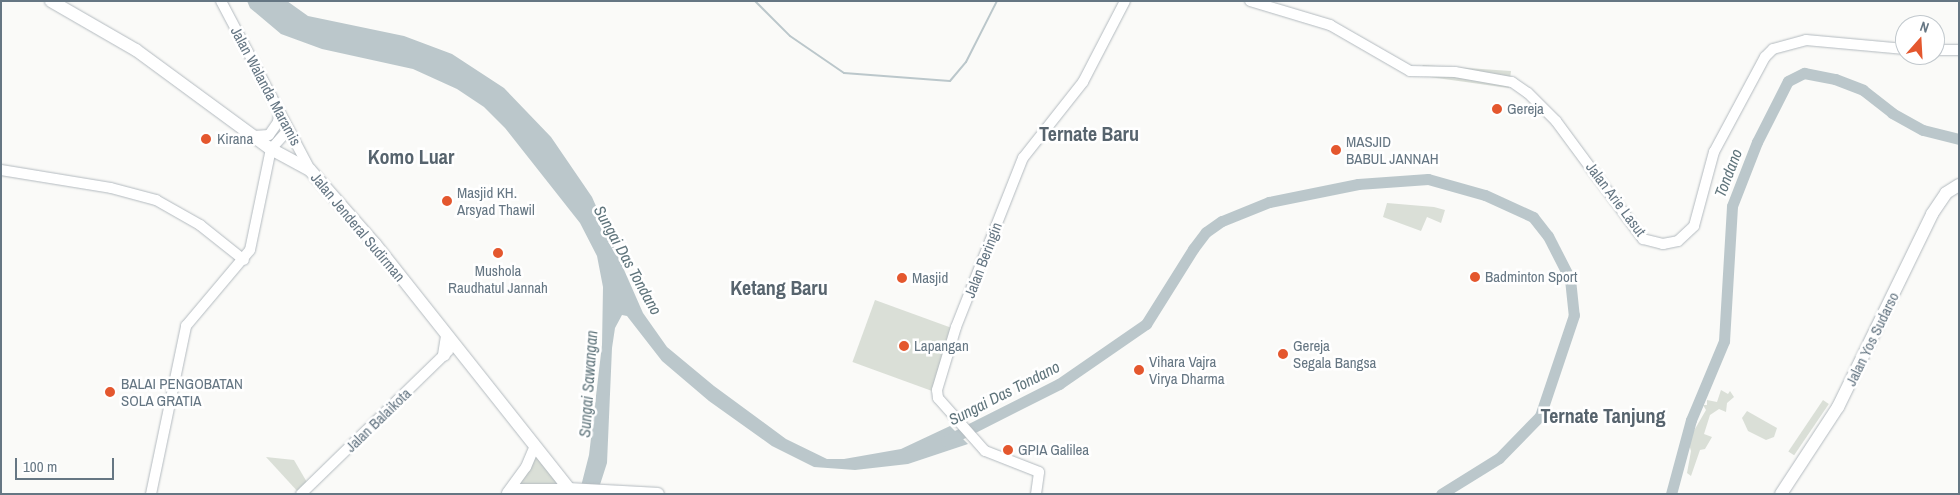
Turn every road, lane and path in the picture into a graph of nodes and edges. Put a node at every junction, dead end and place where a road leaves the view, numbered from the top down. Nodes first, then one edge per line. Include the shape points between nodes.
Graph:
1 (51, 1) edge
2 (222, 1) edge
3 (1125, 1) edge
4 (1250, 1) edge
5 (1895, 48) edge
6 (1945, 50) edge
7 (1959, 50) edge
8 (279, 114) junction
9 (288, 130) junction
10 (254, 136) junction
11 (271, 149) junction
12 (1, 170) edge
13 (310, 170) junction
14 (1959, 185) edge
15 (244, 260) junction
16 (450, 342) junction
17 (444, 355) joint
18 (535, 446) junction
19 (570, 489) junction
20 (622, 491) edge
21 (509, 492) edge
22 (151, 494) edge
23 (301, 494) edge
24 (658, 494) edge
25 (1036, 494) edge
26 (1781, 494) edge

1 - 10 highway, Jalan Jenderal Sudirman via 136,50
2 - 8 street, Jalan Walanda Maramis
3 - 25 street, Jalan Beringin via 1084,82 1023,158 954,335 937,390 938,398 986,451 1036,470 1040,476
4 - 5 street, Jalan Arie Lasut via 1330,25 1410,72 1455,72 1512,82 1556,120 1643,238 1663,244 1678,241 1694,226 1714,152 1765,57 1773,49 1806,40
6 - 7 street
8 - 9 street, Jalan Walanda Maramis
8 - 10 street via 278,122 269,134
9 - 11 street
9 - 13 street, Jalan Walanda Maramis
10 - 11 highway, Jalan Jenderal Sudirman
11 - 13 highway, Jalan Jenderal Sudirman
11 - 15 street via 255,231
12 - 15 street via 111,188 156,200 200,225
13 - 16 highway, Jalan Jenderal Sudirman via 375,244
14 - 26 highway, Jalan Yos Sudarso via 1946,192 1932,214 1838,407
15 - 22 street via 209,296 186,326
16 - 17 highway
16 - 18 highway, Jalan Jenderal Sudirman
17 - 23 street, Jalan Balaikota
18 - 19 highway, Jalan Jenderal Sudirman
18 - 21 street
19 - 20 highway
19 - 21 street
20 - 24 highway

